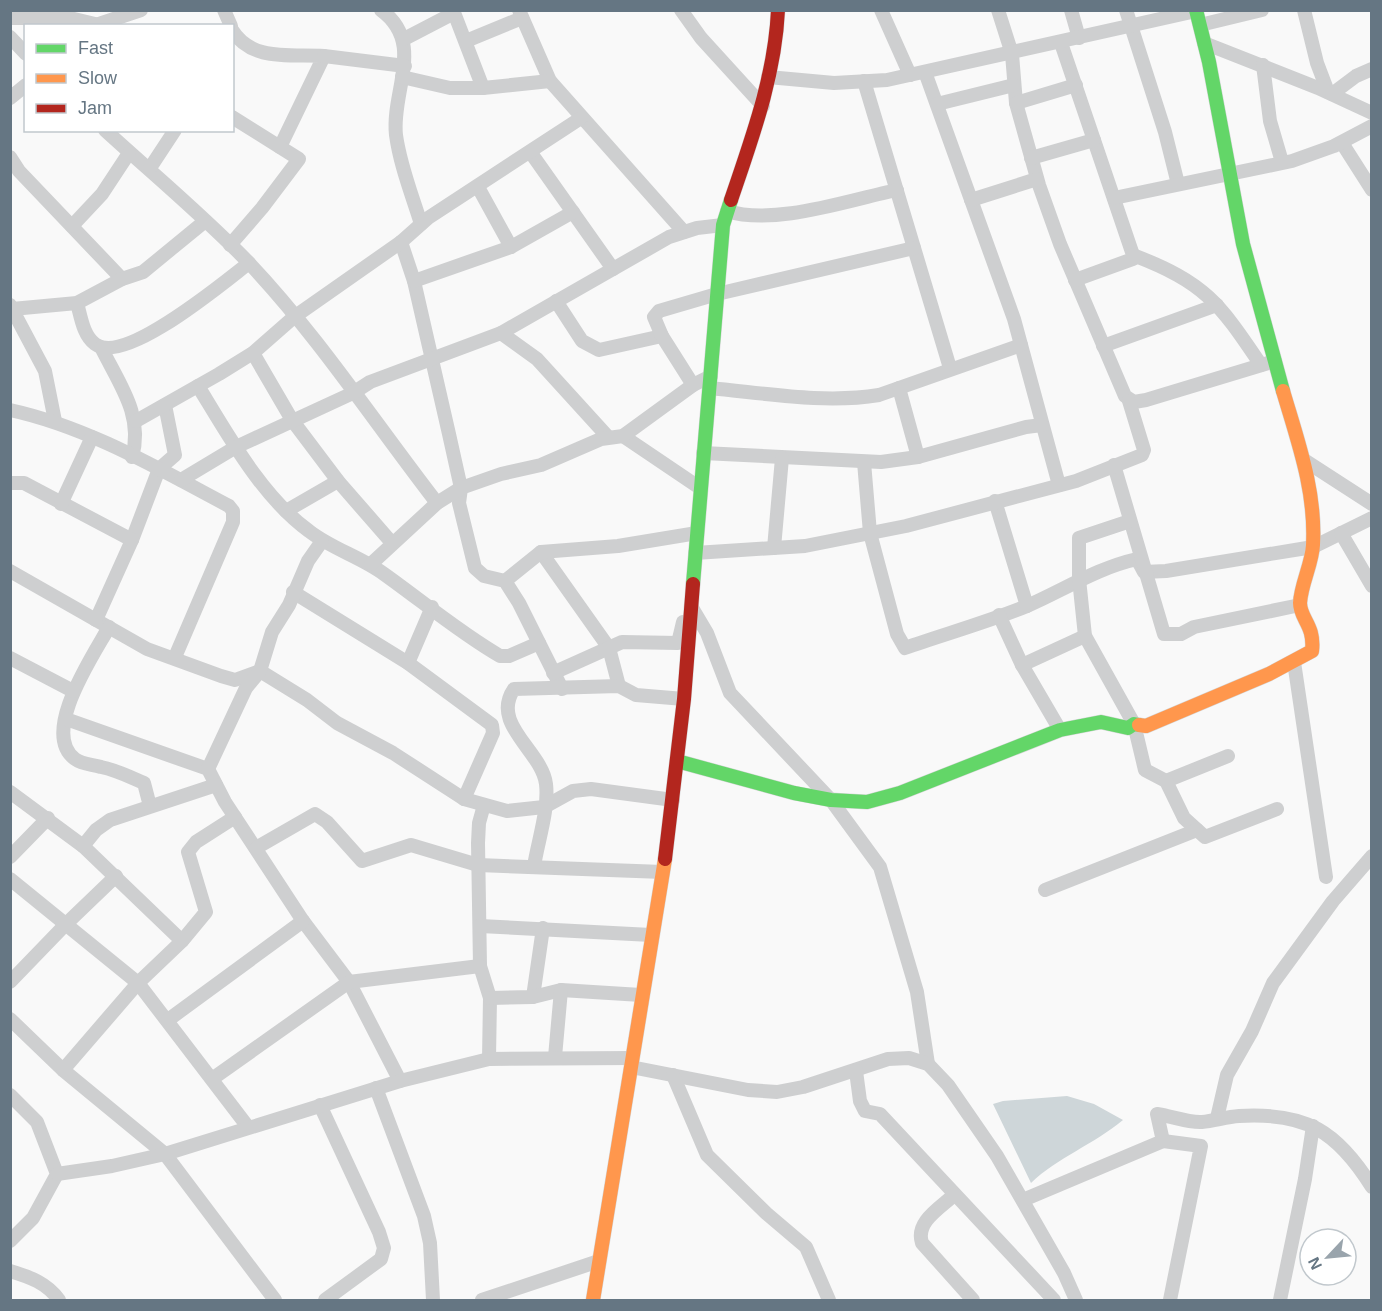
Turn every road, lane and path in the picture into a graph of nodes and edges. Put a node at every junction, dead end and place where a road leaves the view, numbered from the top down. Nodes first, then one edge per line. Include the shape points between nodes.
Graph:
1 (141, 10) edge
2 (224, 10) edge
3 (681, 10) edge
4 (766, 10) edge
5 (881, 10) edge
6 (998, 10) edge
7 (1071, 10) edge
8 (1126, 10) edge
9 (1262, 10) edge
10 (1304, 10) edge
11 (389, 12) edge
12 (454, 12) edge
13 (521, 14) edge
14 (1197, 16) edge
15 (778, 17) edge
16 (10, 18) edge
17 (91, 24) edge
18 (97, 24) edge
19 (230, 24) edge
20 (1130, 27) junction
21 (234, 33) edge
22 (10, 37) edge
23 (1079, 38) junction
24 (404, 39) junction
25 (466, 41) junction
26 (1061, 43) junction
27 (1204, 43) junction
28 (24, 52) edge
29 (1012, 54) junction
30 (324, 56) junction
31 (1263, 65) junction
32 (1371, 69) edge
33 (404, 71) junction
34 (925, 72) junction
35 (910, 75) junction
36 (768, 77) junction
37 (550, 81) junction
38 (864, 81) junction
39 (1014, 85) junction
40 (1076, 85) junction
41 (24, 87) edge
42 (483, 88) junction
43 (1330, 93) junction
44 (10, 98) edge
45 (1016, 103) junction
46 (937, 104) junction
47 (763, 106) junction
48 (1371, 113) edge
49 (234, 118) edge
50 (582, 118) junction
51 (1371, 126) edge
52 (107, 132) edge
53 (174, 132) edge
54 (1094, 140) junction
55 (1341, 143) junction
56 (280, 147) junction
57 (129, 153) junction
58 (531, 153) junction
59 (10, 157) edge
60 (1031, 158) junction
61 (1282, 162) junction
62 (150, 168) junction
63 (1230, 172) junction
64 (1037, 179) junction
65 (1178, 184) junction
66 (478, 187) junction
67 (897, 189) junction
68 (1371, 190) edge
69 (1114, 198) junction
70 (972, 201) junction
71 (727, 211) junction
72 (573, 212) junction
73 (204, 222) junction
74 (421, 224) junction
75 (723, 225) junction
76 (72, 226) junction
77 (684, 232) junction
78 (401, 242) junction
79 (230, 245) junction
80 (511, 247) junction
81 (914, 248) junction
82 (1133, 255) junction
83 (249, 263) junction
84 (613, 269) junction
85 (122, 279) junction
86 (1075, 280) junction
87 (414, 281) junction
88 (717, 294) junction
89 (556, 301) junction
90 (77, 303) junction
91 (1217, 305) junction
92 (11, 307) edge
93 (294, 316) junction
94 (501, 333) junction
95 (662, 336) junction
96 (1021, 345) junction
97 (1103, 346) junction
98 (101, 347) junction
99 (253, 352) junction
100 (430, 358) junction
101 (1275, 361) junction
102 (1261, 365) junction
103 (950, 368) junction
104 (710, 382) junction
105 (693, 385) junction
106 (198, 386) junction
107 (899, 388) junction
108 (353, 393) junction
109 (1129, 401) junction
110 (165, 405) junction
111 (10, 410) edge
112 (292, 420) junction
113 (55, 421) junction
114 (136, 421) junction
115 (1042, 425) junction
116 (616, 436) junction
117 (92, 437) junction
118 (236, 447) junction
119 (703, 453) junction
120 (132, 457) junction
121 (918, 457) junction
122 (782, 458) junction
123 (1304, 460) junction
124 (864, 462) junction
125 (1114, 465) junction
126 (159, 469) junction
127 (181, 480) junction
128 (338, 481) junction
129 (10, 483) edge
130 (1059, 485) junction
131 (461, 488) junction
132 (700, 488) junction
133 (995, 501) junction
134 (437, 503) junction
135 (61, 504) junction
136 (1371, 504) edge
137 (286, 511) junction
138 (1371, 518) edge
139 (1130, 521) junction
140 (696, 533) junction
141 (870, 533) junction
142 (1341, 533) junction
143 (132, 540) junction
144 (322, 541) junction
145 (392, 543) junction
146 (1313, 547) junction
147 (774, 548) junction
148 (541, 552) junction
149 (695, 554) junction
150 (371, 564) junction
151 (10, 571) edge
152 (1144, 572) junction
153 (693, 579) junction
154 (1079, 579) junction
155 (505, 581) junction
156 (1371, 586) edge
157 (293, 592) junction
158 (691, 605) junction
159 (1300, 605) junction
160 (1027, 606) junction
161 (432, 607) junction
162 (999, 615) junction
163 (96, 620) junction
164 (109, 627) junction
165 (1085, 636) junction
166 (539, 643) junction
167 (609, 648) junction
168 (175, 657) junction
169 (10, 658) edge
170 (1294, 662) junction
171 (408, 663) junction
172 (1022, 665) junction
173 (260, 671) junction
174 (553, 674) junction
175 (619, 686) junction
176 (562, 689) junction
177 (74, 692) junction
178 (684, 699) junction
179 (66, 719) junction
180 (1134, 724) junction
181 (1060, 730) junction
182 (1228, 756) dead end
183 (677, 761) junction
184 (208, 769) junction
185 (1166, 781) junction
186 (216, 785) junction
187 (10, 792) edge
188 (464, 799) junction
189 (673, 800) junction
190 (831, 800) junction
191 (484, 805) junction
192 (150, 806) junction
193 (544, 807) junction
194 (1277, 810) dead end
195 (235, 817) junction
196 (48, 818) junction
197 (1197, 830) junction
198 (83, 846) junction
199 (256, 848) junction
200 (1371, 856) edge
201 (10, 857) edge
202 (478, 865) junction
203 (534, 867) junction
204 (663, 872) junction
205 (116, 876) junction
206 (1326, 877) dead end
207 (10, 879) edge
208 (1045, 890) dead end
209 (303, 921) junction
210 (66, 924) junction
211 (480, 926) junction
212 (543, 928) junction
213 (651, 935) junction
214 (182, 941) junction
215 (480, 966) junction
216 (10, 982) edge
217 (349, 982) junction
218 (138, 983) junction
219 (561, 990) junction
220 (641, 995) junction
221 (533, 997) junction
222 (490, 998) junction
223 (10, 1019) edge
224 (168, 1020) junction
225 (555, 1058) junction
226 (489, 1059) junction
227 (631, 1063) junction
228 (928, 1064) junction
229 (63, 1070) junction
230 (856, 1071) junction
231 (673, 1075) junction
232 (212, 1079) junction
233 (400, 1081) junction
234 (376, 1089) junction
235 (10, 1095) edge
236 (320, 1105) junction
237 (1217, 1118) junction
238 (1313, 1126) junction
239 (248, 1127) junction
240 (1163, 1141) junction
241 (165, 1154) junction
242 (57, 1174) junction
243 (1371, 1187) edge
244 (954, 1195) junction
245 (1023, 1200) junction
246 (10, 1241) edge
247 (599, 1261) junction
248 (10, 1271) edge
249 (267, 1298) edge
250 (58, 1300) edge
251 (325, 1300) edge
252 (433, 1300) edge
253 (482, 1300) edge
254 (593, 1300) edge
255 (829, 1300) edge
256 (973, 1300) edge
257 (1054, 1300) edge
258 (1076, 1300) edge
259 (1170, 1300) edge
260 (1280, 1300) edge

1 - 18 street
2 - 19 street
3 - 47 street
4 - 15 street
5 - 35 street
6 - 29 street
7 - 23 street
8 - 20 street
9 - 14 street
10 - 43 street via 1317,63
11 - 24 street
12 - 24 street
12 - 25 street
13 - 25 street
13 - 37 street
14 - 20 street
14 - 27 street
15 - 36 street
16 - 17 street via 70,18
20 - 23 street
20 - 65 street
21 - 30 street via 258,52
22 - 28 street
23 - 26 street
24 - 33 street
25 - 42 street
26 - 29 street
26 - 40 street
27 - 31 street
27 - 63 street
29 - 34 street
29 - 39 street
30 - 33 street
30 - 56 street
31 - 43 street
31 - 61 street via 1270,121
32 - 43 street
33 - 42 street via 450,88
33 - 74 street via 395,111 396,136
34 - 35 street
34 - 46 street
35 - 38 street
36 - 38 street via 834,83
36 - 47 street
37 - 42 street
37 - 50 street
38 - 67 street
39 - 45 street
39 - 46 street
40 - 45 street
40 - 54 street
41 - 44 street
43 - 48 street
45 - 60 street
46 - 70 street
47 - 71 street
49 - 56 street
50 - 58 street
50 - 77 street
51 - 55 street
52 - 57 street
53 - 62 street
54 - 60 street
54 - 69 street
55 - 61 street
55 - 68 street
56 - 79 street via 299,159
57 - 62 street
57 - 76 street via 96,201
58 - 66 street
58 - 72 street
59 - 76 street
60 - 64 street
61 - 63 street
62 - 73 street
63 - 65 street
63 - 101 street via 1243,244
64 - 70 street
64 - 86 street
65 - 69 street
66 - 74 street
66 - 80 street
67 - 71 street via 780,214
67 - 81 street
69 - 82 street
70 - 96 street
71 - 75 street
72 - 80 street
72 - 84 street
73 - 79 street
73 - 85 street via 143,272
74 - 78 street
75 - 77 street
75 - 88 street
76 - 85 street
77 - 84 street
78 - 87 street
78 - 93 street
79 - 83 street
80 - 87 street
81 - 88 street
81 - 103 street
82 - 86 street via 1132,259
82 - 91 street via 1171,269 1200,287
83 - 93 street
83 - 98 street via 148,335 114,347
84 - 89 street
85 - 90 street
86 - 97 street
87 - 100 street
88 - 95 street via 659,311 654,317
88 - 104 street
89 - 94 street
89 - 95 street via 582,340 599,351
90 - 92 street
90 - 98 street via 85,331
91 - 97 street
91 - 102 street
92 - 113 street via 45,371
93 - 99 street
93 - 108 street
94 - 100 street
94 - 116 street via 537,359
95 - 105 street
96 - 103 street
96 - 115 street
97 - 109 street
98 - 114 street
99 - 106 street
99 - 112 street
100 - 108 street
100 - 131 street
101 - 102 street
101 - 123 street
102 - 109 street via 1146,400
103 - 107 street
104 - 105 street
104 - 107 street via 821,398 865,398
104 - 119 street
105 - 116 street
106 - 110 street
106 - 118 street
107 - 121 street
108 - 112 street
108 - 134 street
109 - 125 street via 1144,450 1142,455
110 - 114 street
110 - 126 street via 175,455
111 - 113 street
112 - 118 street
112 - 128 street
113 - 117 street
114 - 120 street
115 - 121 street
115 - 130 street
116 - 131 street via 591,442 541,465
116 - 132 street
117 - 120 street
117 - 135 street
118 - 127 street
118 - 137 street
119 - 122 street
119 - 132 street
120 - 126 street
121 - 124 street
122 - 124 street
122 - 147 street
123 - 136 street
123 - 146 street via 1313,502
124 - 141 street
125 - 130 street
125 - 139 street
126 - 127 street
126 - 143 street
127 - 168 street via 229,506 234,516
128 - 137 street
128 - 145 street
129 - 135 street via 24,483
130 - 133 street
131 - 134 street
131 - 155 street via 459,503 475,568 484,576
132 - 140 street
133 - 141 street
133 - 160 street
134 - 145 street
135 - 143 street
137 - 144 street
138 - 142 street
139 - 152 street
139 - 154 street via 1079,538
140 - 148 street via 625,545
140 - 149 street
141 - 147 street
141 - 162 street via 897,634 905,648
142 - 146 street
142 - 156 street
143 - 163 street
144 - 150 street
144 - 157 street
145 - 150 street
146 - 152 street
146 - 159 street
147 - 149 street
148 - 155 street
148 - 167 street
149 - 153 street
150 - 161 street
151 - 163 street
152 - 154 street via 1137,559
152 - 159 street via 1164,634 1181,634 1194,627
153 - 158 street
153 - 167 street via 678,643 622,642
154 - 160 street
154 - 165 street
155 - 166 street
157 - 171 street
157 - 173 street via 272,632
158 - 178 street
158 - 190 street via 707,633 730,693
159 - 170 street via 1314,635 1312,651
160 - 162 street
161 - 166 street via 500,656
161 - 171 street
162 - 172 street
163 - 164 street
164 - 168 street via 147,649
164 - 177 street
165 - 172 street
165 - 180 street
166 - 174 street
167 - 174 street
167 - 175 street
168 - 173 street via 235,680
169 - 177 street
170 - 180 street via 1146,726
170 - 206 street
171 - 188 street via 492,725 493,733
172 - 181 street
173 - 184 street via 246,688
173 - 188 street via 337,723 393,753
174 - 176 street
175 - 176 street
175 - 178 street via 636,695
176 - 193 street via 514,689 508,697 507,707 517,736 542,771 546,785
177 - 179 street
178 - 183 street
179 - 184 street
179 - 192 street via 62,735 70,755 144,783
180 - 181 street via 1128,728 1101,722
180 - 185 street via 1145,770
181 - 190 street via 900,793 867,802
182 - 185 street
183 - 189 street
183 - 190 street
184 - 186 street
185 - 197 street via 1184,818
186 - 192 street
186 - 195 street
187 - 196 street
188 - 191 street
189 - 193 street via 591,789 573,791
189 - 204 street
190 - 228 street via 880,867 917,992
191 - 193 street via 507,811
191 - 202 street via 479,824
192 - 198 street via 101,825
193 - 203 street
194 - 197 street via 1205,837
195 - 199 street
195 - 214 street via 190,847 190,863 206,912
196 - 198 street
196 - 201 street
197 - 208 street
198 - 205 street
199 - 202 street via 315,814 362,861 411,845
199 - 209 street
200 - 237 street via 1273,983 1227,1074
202 - 203 street
202 - 211 street
203 - 204 street
204 - 213 street
205 - 210 street
205 - 214 street
207 - 210 street
209 - 217 street
209 - 224 street
210 - 216 street
210 - 218 street
211 - 212 street
211 - 215 street
212 - 213 street
212 - 221 street
213 - 220 street
214 - 218 street
215 - 217 street
215 - 222 street
217 - 232 street
217 - 233 street
218 - 224 street
218 - 229 street
219 - 220 street
219 - 221 street
219 - 225 street
220 - 227 street
221 - 222 street
222 - 226 street
223 - 229 street
224 - 232 street
225 - 226 street
225 - 227 street
226 - 233 street
227 - 231 street
227 - 247 street
228 - 230 street via 909,1058 888,1059
228 - 245 street via 948,1085 991,1146
229 - 241 street
230 - 231 street via 777,1092
230 - 244 street via 865,1111 880,1114
231 - 255 street via 707,1155 766,1214 806,1247
232 - 239 street
233 - 234 street
234 - 236 street
234 - 252 street via 424,1216
235 - 242 street via 37,1122
236 - 239 street
236 - 251 street via 384,1248 381,1259
237 - 238 street via 1286,1118
237 - 240 street via 1202,1122 1157,1114
238 - 243 street via 1344,1147
238 - 260 street
239 - 241 street
240 - 245 street
240 - 259 street via 1201,1146
241 - 242 street
241 - 249 street
242 - 246 street via 33,1218
244 - 256 street via 924,1222 919,1235
244 - 257 street
245 - 258 street
247 - 253 street
247 - 254 street
248 - 250 street via 50,1289

